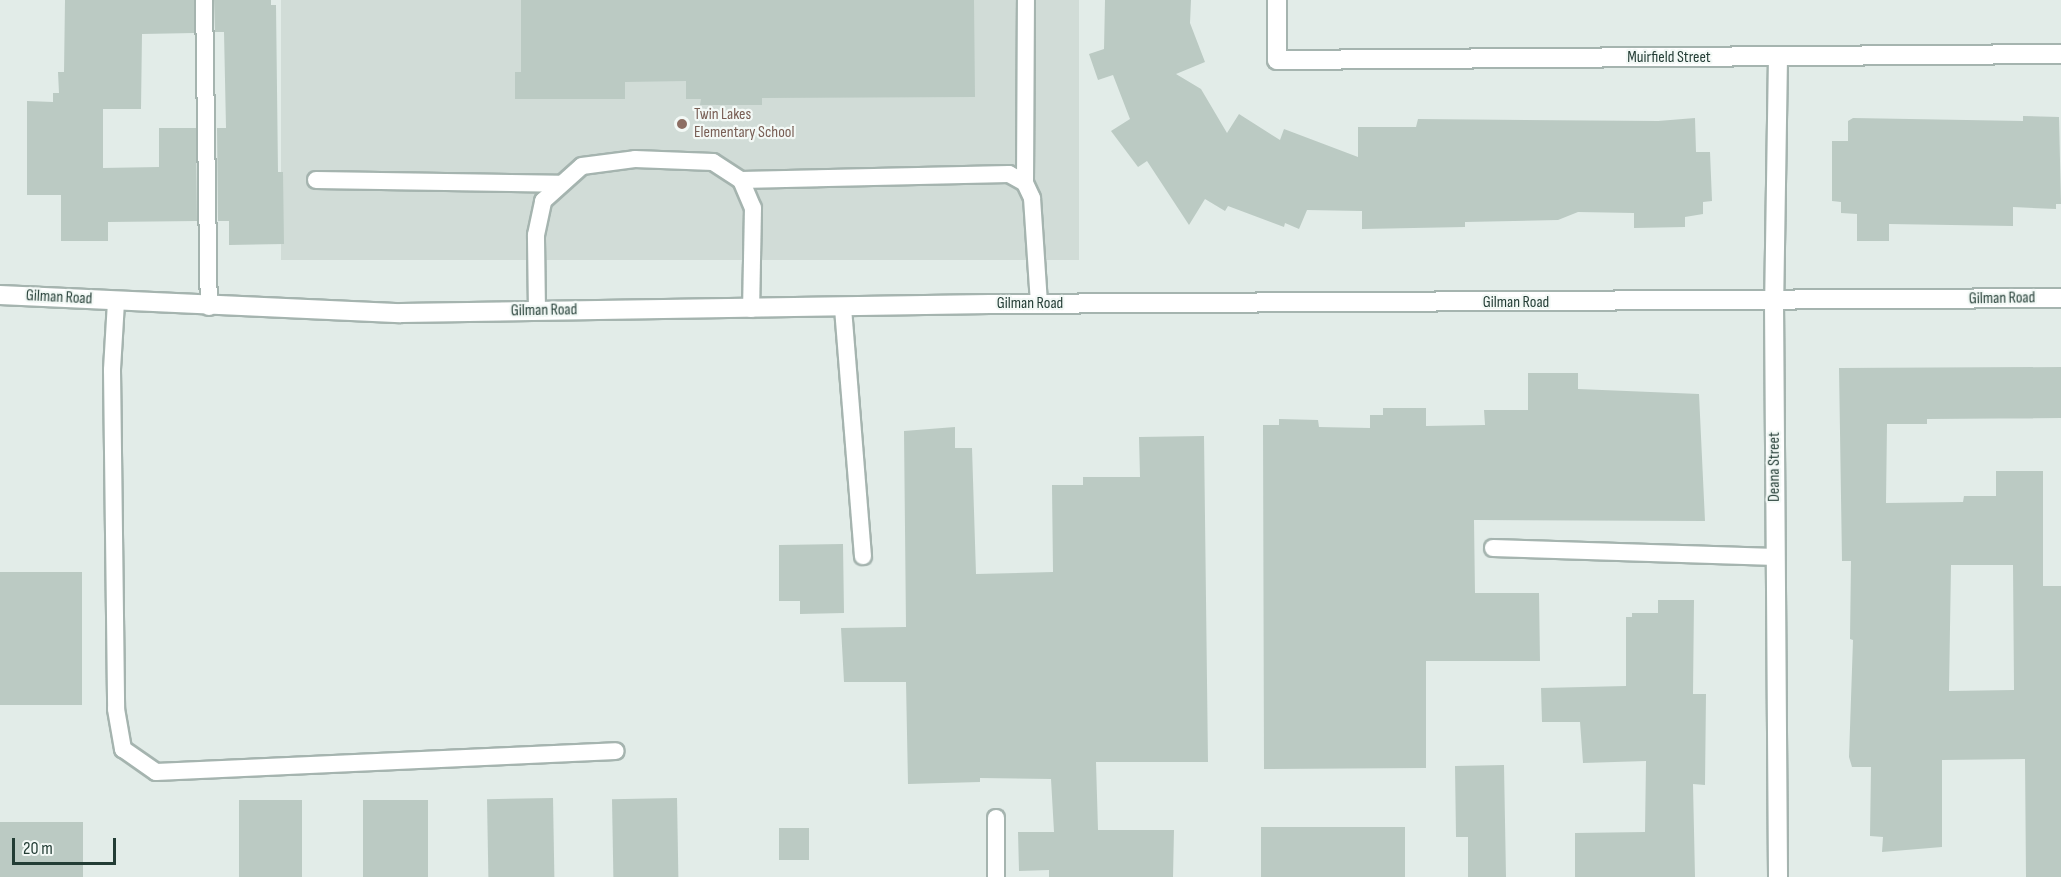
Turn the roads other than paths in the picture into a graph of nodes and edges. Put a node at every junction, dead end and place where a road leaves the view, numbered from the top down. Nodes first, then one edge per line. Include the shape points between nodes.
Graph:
1 (204, 0) edge
2 (1026, 0) edge
3 (1277, 0) edge
4 (2061, 54) edge
5 (1778, 57) junction
6 (316, 180) dead end
7 (741, 180) junction
8 (1025, 183) junction
9 (559, 184) junction
10 (0, 295) edge
11 (2061, 298) edge
12 (116, 302) junction
13 (1774, 302) junction
14 (1039, 304) junction
15 (209, 307) junction
16 (843, 308) junction
17 (751, 309) junction
18 (537, 311) junction
19 (1493, 548) dead end
20 (863, 556) dead end
21 (1776, 557) junction
22 (616, 751) dead end
23 (996, 818) dead end
24 (996, 877) edge
25 (1778, 877) edge

1 - 15 lane
2 - 8 lane
3 - 5 street, Muirfield Street via 1278,60
4 - 5 street, Muirfield Street
5 - 13 street, Deana Street
6 - 9 lane
7 - 8 lane via 1009,174
7 - 9 lane via 713,162 635,159 582,166
7 - 17 lane via 753,208
8 - 14 lane via 1032,198
9 - 18 lane via 543,201 536,235
10 - 12 street, Gilman Road
11 - 13 street, Gilman Road
12 - 15 street, Gilman Road
12 - 22 lane via 112,370 116,709 123,749 156,772
13 - 14 street, Gilman Road
13 - 21 street, Deana Street
14 - 16 street, Gilman Road
15 - 18 street, Gilman Road via 401,313
16 - 17 street, Gilman Road
16 - 20 lane
17 - 18 street, Gilman Road
19 - 21 lane
21 - 25 street, Deana Street
23 - 24 lane

